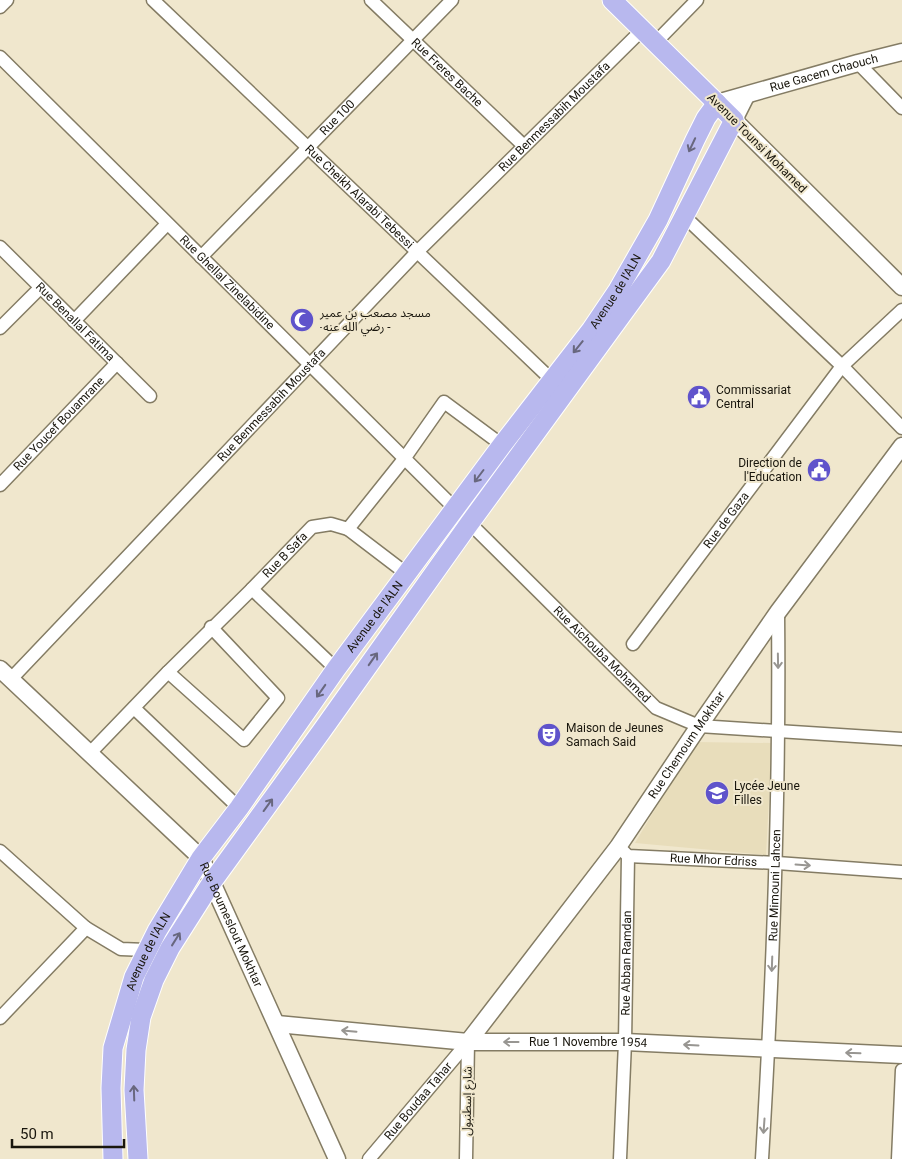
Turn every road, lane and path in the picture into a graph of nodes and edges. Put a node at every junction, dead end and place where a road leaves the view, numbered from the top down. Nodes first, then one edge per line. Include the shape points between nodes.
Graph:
1 (7, 0) edge
2 (152, 0) edge
3 (371, 0) edge
4 (452, 0) edge
5 (612, 0) edge
6 (697, 0) edge
7 (0, 7) edge
8 (649, 36) junction
9 (413, 40) junction
10 (902, 52) edge
11 (0, 57) edge
12 (858, 63) junction
13 (746, 96) junction
14 (716, 103) junction
15 (902, 108) edge
16 (734, 120) junction
17 (524, 146) junction
18 (308, 148) junction
19 (685, 217) junction
20 (167, 224) junction
21 (0, 247) edge
22 (417, 252) junction
23 (201, 257) junction
24 (902, 287) edge
25 (40, 288) junction
26 (902, 310) edge
27 (74, 320) junction
28 (0, 328) edge
29 (117, 363) junction
30 (309, 365) junction
31 (842, 366) junction
32 (551, 379) junction
33 (566, 393) junction
34 (150, 396) dead end
35 (902, 428) edge
36 (502, 445) junction
37 (902, 446) edge
38 (404, 459) junction
39 (0, 485) edge
40 (454, 509) junction
41 (469, 524) junction
42 (348, 529) junction
43 (407, 574) junction
44 (252, 589) junction
45 (778, 612) junction
46 (211, 627) junction
47 (633, 644) dead end
48 (336, 669) junction
49 (168, 672) junction
50 (6, 674) edge
51 (134, 708) junction
52 (699, 726) junction
53 (779, 731) junction
54 (902, 739) edge
55 (90, 753) junction
56 (239, 808) junction
57 (0, 851) edge
58 (623, 852) junction
59 (201, 858) junction
60 (777, 863) junction
61 (902, 872) edge
62 (212, 882) junction
63 (86, 928) junction
64 (146, 950) junction
65 (1, 1014) edge
66 (277, 1024) junction
67 (468, 1042) junction
68 (625, 1042) junction
69 (769, 1049) junction
70 (902, 1055) edge
71 (902, 1070) edge
72 (113, 1159) edge
73 (138, 1159) edge
74 (337, 1159) edge
75 (369, 1159) edge
76 (466, 1159) edge
77 (620, 1159) edge
78 (762, 1159) edge
79 (898, 1159) edge

1 - 7 street
2 - 18 street, Rue Cheikh Alarabi Tebessi
3 - 9 street, Rue Freres Bache
4 - 9 street, Rue 100
5 - 8 main road, Avenue Tounsi Mohamed
6 - 8 street, Rue Benmessabih Moustafa
8 - 14 main road, Avenue Tounsi Mohamed
8 - 17 street, Rue Benmessabih Moustafa
9 - 17 street, Rue Freres Bache
9 - 18 street, Rue 100
10 - 12 street, Rue Gacem Chaouch
11 - 20 street, Rue Ghellal Zinelabidine
12 - 13 street, Rue Gacem Chaouch
12 - 15 street
13 - 14 street, Rue Gacem Chaouch
13 - 16 street
14 - 16 main road, Avenue Tounsi Mohamed
14 -> 32 main road, Avenue de l'ALN via 694,140 658,220 618,290
16 - 19 main road, Avenue de l'ALN
16 - 24 street, Avenue Tounsi Mohamed
17 - 22 street, Rue Benmessabih Moustafa
18 - 22 street, Rue Cheikh Alarabi Tebessi
18 - 23 street, Rue 100
19 - 31 street
19 - 33 main road, Avenue de l'ALN via 661,262
20 - 23 street, Rue Ghellal Zinelabidine
20 - 27 street
21 - 25 street, Rue Benallal Fatima
22 - 30 street, Rue Benmessabih Moustafa
22 - 32 street, Rue Cheikh Alarabi Tebessi
23 - 30 street, Rue Ghellal Zinelabidine
25 - 27 street, Rue Benallal Fatima
25 - 28 street
26 - 31 street, Rue de Gaza
27 - 29 street, Rue Benallal Fatima
29 - 34 street, Rue Benallal Fatima
29 - 39 street, Rue Youcef Bouamrane
30 - 38 street, Rue Ghellal Zinelabidine
30 - 50 street, Rue Benmessabih Moustafa
31 - 35 street
31 - 47 street, Rue de Gaza
32 - 33 street, Rue Cheikh Alarabi Tebessi
32 - 36 main road, Avenue de l'ALN
33 - 41 main road, Avenue de l'ALN
36 - 38 street via 444,402
36 -> 40 main road, Avenue de l'ALN
37 - 45 street, Rue Chemoum Mokhtar
38 - 40 street, Rue Ghellal Zinelabidine
38 - 42 street
40 - 41 street, Rue Aichouba Mohamed
40 - 43 main road, Avenue de l'ALN
41 - 52 street, Rue Aichouba Mohamed via 656,708
62 -> 41 main road, Avenue de l'ALN
42 - 43 street
42 - 44 street, Rue B Safa via 331,524 312,527
43 - 48 main road, Avenue de l'ALN
44 - 46 street, Rue B Safa
44 - 48 street
45 - 52 street, Rue Chemoum Mokhtar
45 -> 53 street, Rue Mimouni Lahcen
46 - 49 street, Rue B Safa
46 - 49 street via 278,698 244,740
48 -> 56 main road, Avenue de l'ALN
49 - 51 street, Rue B Safa
50 - 55 street, Rue Boumeslout Mokhtar
51 - 55 street, Rue B Safa
51 - 56 street
52 - 53 street, Rue Aichouba Mohamed
52 - 58 street, Rue Chemoum Mokhtar
53 - 54 street, Rue Aichouba Mohamed
53 - 60 street, Rue Mimouni Lahcen
55 - 59 street, Rue Boumeslout Mokhtar
56 - 59 main road, Avenue de l'ALN
57 - 63 street
58 - 60 street, Rue Mhor Edriss
58 - 67 street, Rue Chemoum Mokhtar
58 - 68 street, Rue Abban Ramdan
59 - 62 street, Rue Boumeslout Mokhtar
59 - 64 main road, Avenue de l'ALN
60 -> 61 street, Rue Mhor Edriss
60 -> 69 street, Rue Mimouni Lahcen
62 - 66 street, Rue Boumeslout Mokhtar
73 -> 62 main road, Avenue de l'ALN via 134,1090 141,1017 170,948
63 - 64 street via 121,949
63 - 65 street
64 - 72 main road, Avenue de l'ALN via 134,977 113,1048
67 -> 66 street, Rue 1 Novembre 1954
66 - 74 street, Rue Boumeslout Mokhtar
68 -> 67 street, Rue 1 Novembre 1954
67 - 75 street, Rue Boudaa Tahar
67 - 76 street, شارع إسطنبول
69 -> 68 street, Rue 1 Novembre 1954
68 - 77 street, Rue Abban Ramdan
70 -> 69 street, Rue 1 Novembre 1954
69 -> 78 street, Rue Mimouni Lahcen
71 - 79 street

